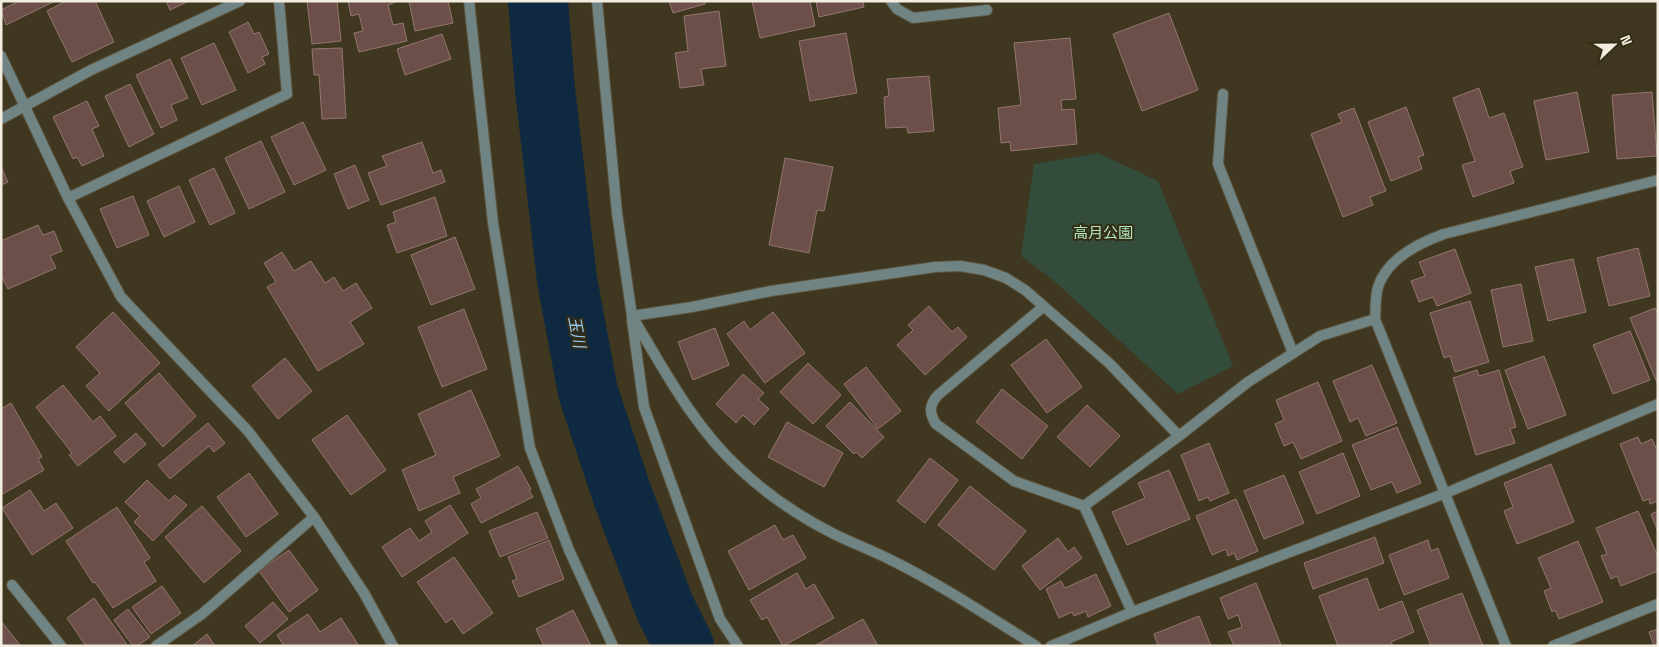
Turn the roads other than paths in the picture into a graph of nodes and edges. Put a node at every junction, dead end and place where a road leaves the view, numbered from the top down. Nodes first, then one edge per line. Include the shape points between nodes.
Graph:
1 (240, 1) edge
2 (279, 1) edge
3 (469, 1) edge
4 (597, 1) edge
5 (891, 1) edge
6 (987, 10) dead end
7 (1, 56) edge
8 (1223, 94) dead end
9 (25, 106) junction
10 (1, 119) edge
11 (1658, 180) edge
12 (68, 198) junction
13 (1043, 306) junction
14 (632, 316) junction
15 (1375, 319) junction
16 (1293, 353) junction
17 (1658, 404) edge
18 (1179, 436) junction
19 (1446, 494) junction
20 (1084, 506) junction
21 (314, 517) junction
22 (12, 585) dead end
23 (1658, 604) edge
24 (1132, 612) junction
25 (61, 646) edge
26 (156, 646) edge
27 (393, 646) edge
28 (613, 646) edge
29 (738, 646) edge
30 (1036, 646) edge
31 (1051, 646) edge
32 (1506, 646) edge
33 (1553, 646) edge

1 - 9 street via 91,70
2 - 12 street via 287,94
3 - 28 street via 492,223 530,448 569,550
4 - 14 street via 617,213
5 - 6 street via 897,9 913,18
7 - 9 street
8 - 16 street via 1218,164
9 - 10 street
9 - 12 street
11 - 15 street via 1424,241 1406,251 1386,273 1378,286
12 - 21 street via 121,297 248,431
13 - 14 street via 1006,278 984,270 951,266 771,291
13 - 18 street via 1109,363
13 - 20 street via 938,396 930,409 936,424 1014,481
14 - 29 street via 644,407 720,619
14 - 30 street via 686,407 723,451 769,494 834,534 890,559 961,599
15 - 16 street via 1320,336
15 - 19 street
16 - 18 street via 1248,382
17 - 19 street
18 - 20 street
19 - 24 street
19 - 32 street
20 - 24 street
21 - 26 street via 202,614
21 - 27 street via 364,593
22 - 25 street
23 - 33 street
24 - 31 street

